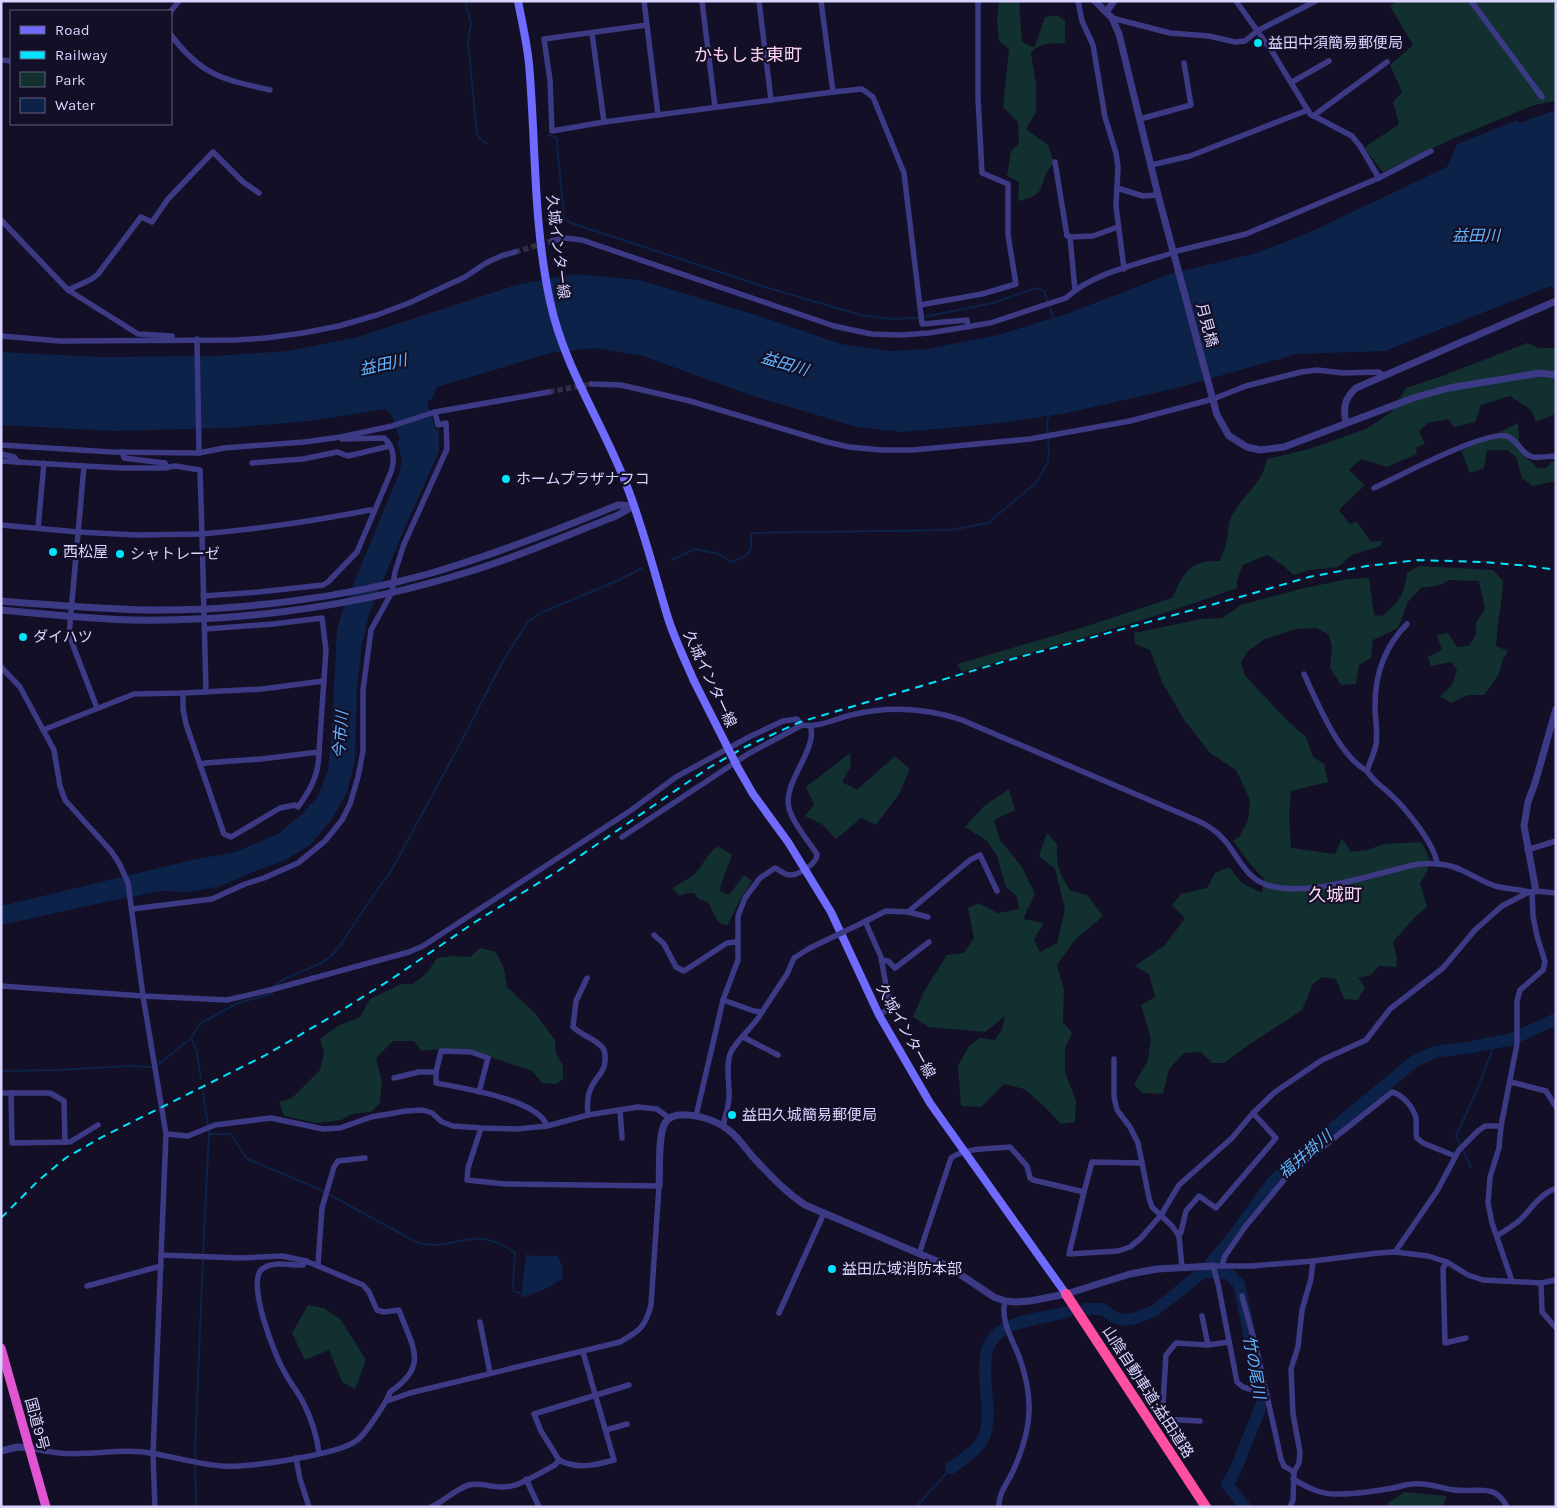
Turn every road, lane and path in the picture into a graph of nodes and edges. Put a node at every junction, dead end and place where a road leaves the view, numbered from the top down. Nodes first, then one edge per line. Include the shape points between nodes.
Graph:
1 (518, 1) edge
2 (644, 1) edge
3 (702, 1) edge
4 (758, 1) edge
5 (820, 1) edge
6 (978, 1) edge
7 (1078, 1) edge
8 (1095, 1) edge
9 (1114, 1) edge
10 (1236, 1) edge
11 (1316, 1) edge
12 (1471, 1) edge
13 (1107, 11) junction
14 (1112, 18) junction
15 (647, 25) junction
16 (1258, 31) junction
17 (592, 33) junction
18 (172, 36) edge
19 (1330, 61) dead end
20 (1387, 62) dead end
21 (1184, 63) dead end
22 (1292, 82) junction
23 (270, 90) dead end
24 (833, 92) junction
25 (1542, 97) dead end
26 (771, 100) junction
27 (715, 107) junction
28 (1308, 110) junction
29 (658, 115) junction
30 (1313, 116) junction
31 (1140, 119) junction
32 (604, 122) junction
33 (1432, 151) dead end
34 (1055, 162) dead end
35 (1151, 166) junction
36 (1379, 178) junction
37 (1117, 188) junction
38 (259, 193) dead end
39 (1158, 195) junction
40 (1, 220) edge
41 (1118, 227) junction
42 (1070, 237) junction
43 (552, 241) tunnel mouth
44 (1177, 251) dead end
45 (515, 252) tunnel mouth
46 (1169, 254) dead end
47 (1124, 269) junction
48 (68, 290) junction
49 (1075, 290) junction
50 (1556, 301) edge
51 (920, 305) junction
52 (968, 327) junction
53 (1, 336) edge
54 (178, 339) junction
55 (197, 342) junction
56 (1384, 375) junction
57 (1556, 375) edge
58 (591, 384) tunnel mouth
59 (550, 392) tunnel mouth
60 (1213, 397) junction
61 (435, 412) junction
62 (1346, 423) junction
63 (341, 437) junction
64 (1, 445) edge
65 (390, 446) junction
66 (122, 452) junction
67 (199, 453) junction
68 (1, 454) edge
69 (1556, 456) edge
70 (1, 461) edge
71 (18, 462) junction
72 (44, 462) junction
73 (252, 463) dead end
74 (84, 466) junction
75 (167, 468) junction
76 (1374, 488) dead end
77 (634, 506) junction
78 (374, 511) junction
79 (1, 525) edge
80 (38, 528) junction
81 (78, 532) junction
82 (202, 534) junction
83 (391, 582) junction
84 (390, 592) junction
85 (203, 596) junction
86 (1, 601) edge
87 (71, 607) junction
88 (204, 608) junction
89 (1, 610) edge
90 (70, 616) junction
91 (204, 618) junction
92 (1407, 624) dead end
93 (204, 629) junction
94 (1, 667) edge
95 (1304, 674) dead end
96 (324, 681) junction
97 (206, 692) junction
98 (183, 694) junction
99 (97, 708) junction
100 (1555, 711) edge
101 (802, 725) junction
102 (811, 727) junction
103 (43, 730) junction
104 (319, 752) junction
105 (200, 764) junction
106 (1367, 771) junction
107 (622, 836) dead end
108 (1556, 841) edge
109 (1528, 850) junction
110 (1437, 864) junction
111 (805, 869) junction
112 (997, 891) dead end
113 (1532, 892) junction
114 (1556, 893) edge
115 (132, 909) junction
116 (908, 912) junction
117 (928, 916) dead end
118 (862, 923) junction
119 (654, 935) dead end
120 (738, 942) junction
121 (929, 942) dead end
122 (881, 960) junction
123 (587, 978) dead end
124 (1, 986) edge
125 (143, 996) junction
126 (723, 1000) junction
127 (762, 1012) junction
128 (879, 1014) junction
129 (743, 1037) junction
130 (778, 1055) dead end
131 (1114, 1059) dead end
132 (436, 1072) junction
133 (394, 1078) dead end
134 (1511, 1082) junction
135 (480, 1092) junction
136 (1, 1093) edge
137 (12, 1093) junction
138 (1556, 1107) edge
139 (620, 1110) junction
140 (1253, 1112) junction
141 (588, 1115) junction
142 (696, 1116) junction
143 (669, 1118) junction
144 (98, 1125) dead end
145 (547, 1126) junction
146 (723, 1126) junction
147 (1501, 1126) junction
148 (481, 1128) junction
149 (166, 1134) junction
150 (622, 1138) dead end
151 (65, 1142) junction
152 (966, 1152) junction
153 (1456, 1156) junction
154 (364, 1158) dead end
155 (1142, 1163) junction
156 (659, 1186) junction
157 (1556, 1188) edge
158 (1084, 1192) junction
159 (824, 1213) junction
160 (1161, 1215) junction
161 (1179, 1236) junction
162 (1496, 1236) junction
163 (1395, 1252) junction
164 (919, 1254) junction
165 (161, 1255) junction
166 (306, 1261) junction
167 (1313, 1262) junction
168 (1447, 1262) junction
169 (318, 1265) junction
170 (1222, 1265) junction
171 (161, 1266) junction
172 (1213, 1266) junction
173 (1182, 1267) junction
174 (1556, 1280) edge
175 (1512, 1281) junction
176 (1541, 1283) junction
177 (87, 1286) dead end
178 (1066, 1294) junction
179 (1242, 1296) dead end
180 (1005, 1301) junction
181 (778, 1313) dead end
182 (1202, 1316) dead end
183 (480, 1322) dead end
184 (1556, 1328) edge
185 (1466, 1338) dead end
186 (1229, 1342) junction
187 (1208, 1345) junction
188 (1, 1348) edge
189 (583, 1352) junction
190 (490, 1373) junction
191 (629, 1385) dead end
192 (1266, 1394) junction
193 (595, 1395) junction
194 (387, 1401) junction
195 (1200, 1421) dead end
196 (627, 1424) dead end
197 (606, 1430) junction
198 (29, 1448) junction
199 (1, 1451) edge
200 (153, 1454) junction
201 (319, 1454) junction
202 (296, 1458) junction
203 (560, 1460) junction
204 (1293, 1476) junction
205 (526, 1479) junction
206 (46, 1507) edge
207 (155, 1507) edge
208 (309, 1507) edge
209 (431, 1507) edge
210 (539, 1507) edge
211 (999, 1507) edge
212 (1206, 1507) edge
213 (1290, 1507) edge
214 (1508, 1507) edge

1 - 77 main road, 久城インター線 via 529,62 539,226 550,303 572,368
2 - 15 street
3 - 27 street
4 - 26 street
5 - 24 street
6 - 51 street via 982,173 1008,184 1008,235 1016,284 982,294
7 - 37 street via 1092,45 1105,117 1116,153
8 - 13 street, 月見橋
9 - 13 street
10 - 16 street
11 - 16 street
12 - 25 street
13 - 14 street, 月見橋
14 - 16 street via 1170,33 1235,42 1245,41
14 - 31 street, 月見橋 via 1125,55
15 - 17 street
15 - 29 street
16 - 22 street
17 - 32 street
17 - 32 street via 544,39 552,131
18 - 23 street via 198,65 213,74
19 - 22 street
20 - 30 street
21 - 31 street via 1191,105
22 - 28 street
24 - 26 street
24 - 51 street via 862,89 873,97 880,114 904,173
26 - 27 street
27 - 29 street
28 - 30 street
28 - 35 street via 1190,156
29 - 32 street
30 - 36 street via 1352,136
31 - 35 street, 月見橋
33 - 36 street
34 - 42 street via 1067,236
35 - 39 street, 月見橋
36 - 44 street via 1246,234
37 - 39 street via 1143,196
37 - 41 street
38 - 48 street via 213,152 168,199 152,222 141,217 98,274
39 - 60 street, 月見橋
40 - 48 street
41 - 42 street via 1092,236
41 - 47 street
42 - 49 street
43 - 52 street via 564,238 582,240 787,311 871,334 900,335
45 - 55 street via 500,256 409,303 339,326 266,338
46 - 47 street
47 - 49 street
48 - 54 street via 138,334
49 - 52 street via 1066,298 1036,309
50 - 56 street
51 - 52 street via 922,324 967,320
53 - 54 street via 60,341
54 - 55 street
55 - 67 street
56 - 60 street via 1379,372 1301,372
56 - 62 street via 1356,388 1348,396 1344,409
57 - 62 street, 月見橋 via 1540,374 1449,388
58 - 60 street via 621,385 690,401 827,442 881,450 1030,439 1130,421
59 - 61 street
60 - 62 street, 月見橋 via 1217,415 1229,436 1247,447 1260,450 1284,447
61 - 63 street
61 - 83 street via 438,425 446,423 446,449 404,544
63 - 65 street via 343,440 384,438
63 - 67 street
64 - 66 street
65 - 73 street via 348,456 337,452 303,459
65 - 78 street via 394,465
66 - 67 street
66 - 75 street via 124,458 166,463
68 - 71 street via 14,457
69 - 76 street via 1533,457 1506,436 1496,437 1472,442
70 - 71 street
71 - 72 street
72 - 74 street
72 - 80 street
74 - 75 street
74 - 81 street
75 - 82 street via 200,470
77 - 83 street via 613,507 515,546 435,572
77 - 84 street via 504,560
77 - 111 main road, 久城インター線, bridge via 669,620 694,681 753,794
78 - 82 street
78 - 85 street via 357,552 322,585
79 - 80 street
80 - 81 street
81 - 82 street
81 - 87 street
82 - 85 street
83 - 84 street
83 - 88 street via 299,600
84 - 91 street via 268,613
84 - 115 street via 371,630 363,690 363,751 358,777 342,820 325,841 298,862 212,899
85 - 88 street
86 - 87 street
87 - 88 street
87 - 90 street
88 - 91 street
89 - 90 street
90 - 91 street via 132,620
90 - 99 street via 69,635
91 - 93 street
92 - 106 street via 1396,635 1379,670 1375,699 1376,744
93 - 96 street via 322,618 326,650
93 - 97 street
94 - 103 street via 20,686
95 - 106 street via 1336,738 1359,767
96 - 97 street
96 - 104 street
97 - 98 street
98 - 99 street via 134,694
98 - 105 street via 186,724
99 - 103 street
100 - 109 street via 1528,802 1524,826
101 - 102 street
101 - 107 street via 748,754
101 - 125 street via 797,719 783,721 676,777 630,811 423,946 227,1000
102 - 110 street via 878,710 938,712 962,720 1211,827 1255,879 1284,888 1317,887 1418,864
102 - 111 street via 812,739 790,790 788,806 817,854 817,860
103 - 115 street via 54,750 65,800 111,851 124,871
104 - 105 street
104 - 105 street via 317,775 298,807 280,808 231,837 224,834
106 - 110 street via 1420,828 1436,855
108 - 109 street
109 - 113 street
110 - 113 street via 1459,869 1496,886
111 - 120 street via 789,875 775,868 760,878 745,898 738,916
111 - 128 main road, 久城インター線 via 830,912
112 - 116 street via 980,855
113 - 114 street
113 - 134 street via 1533,916 1545,962 1543,970 1520,990
113 - 140 street via 1491,914 1442,968 1390,1010 1366,1040 1322,1060 1275,1092
115 - 125 street
116 - 117 street
116 - 118 street via 886,911
118 - 122 street
118 - 127 street, bridge via 794,958
119 - 120 street via 664,944 676,967 684,971 727,943
120 - 126 street via 738,960
121 - 122 street via 895,968 888,961
122 - 128 street via 890,1008
123 - 141 street via 576,1001 574,1027 598,1042 604,1049 606,1064 590,1090
124 - 125 street
125 - 149 street
126 - 127 street
126 - 142 street
127 - 129 street
128 - 152 main road, 久城インター線 via 930,1103
129 - 130 street
129 - 146 street via 730,1053 729,1100
131 - 155 street via 1117,1110 1138,1143
132 - 133 street
132 - 135 street via 436,1083
132 - 135 street via 441,1051 471,1052 488,1058
134 - 138 street via 1546,1091
134 - 147 street
135 - 145 street via 504,1097 528,1108
136 - 137 street
137 - 151 street via 50,1093 64,1101
137 - 151 street via 12,1143
139 - 141 street
139 - 143 street via 656,1109
139 - 150 street
140 - 160 street via 1232,1138 1179,1185
140 - 161 street via 1276,1138 1216,1208 1199,1196 1186,1211
141 - 145 street
142 - 143 street
142 - 146 street
143 - 156 street via 662,1134
144 - 151 street
145 - 148 street
146 - 159 street via 791,1196
147 - 153 street via 1484,1126
147 - 162 street via 1488,1203
148 - 149 street via 453,1126 423,1110 371,1117 340,1128 323,1129 271,1118 215,1125 188,1136
148 - 156 street via 466,1180 505,1184
149 - 165 street
152 - 158 street via 1010,1147 1033,1180
152 - 164 street via 951,1158
152 - 178 main road, 久城インター線
153 - 163 street via 1437,1191
153 - 170 street via 1417,1138 1414,1111 1405,1099 1392,1092 1290,1174 1245,1226
154 - 169 street via 338,1161 334,1167 322,1208
155 - 158 street via 1092,1162
155 - 160 street via 1152,1207
156 - 189 street via 651,1306 647,1321 636,1333 620,1342
157 - 162 street
158 - 160 street via 1069,1254 1118,1251 1130,1247
159 - 164 street
159 - 181 street
160 - 161 street
161 - 173 street
162 - 175 street
163 - 167 street
163 - 168 street
164 - 180 street via 946,1265
165 - 166 street via 282,1256
165 - 171 street
166 - 169 street
166 - 201 street via 303,1265 273,1264 262,1269 257,1285 263,1320 284,1373 303,1402
167 - 170 street
167 - 204 street via 1291,1369 1293,1414 1300,1452
168 - 175 street via 1483,1280
168 - 185 street via 1443,1268 1444,1343
169 - 194 street via 363,1285 377,1310 399,1310 415,1353 413,1369 404,1382 390,1392
170 - 172 street
171 - 177 street
171 - 200 street
172 - 173 street
172 - 186 street
173 - 178 street via 1130,1274
174 - 176 street
175 - 176 street
176 - 184 street via 1542,1312
178 - 180 street via 1030,1301
178 - 212 highway, 山陰自動車道;益田道路
179 - 192 street
180 - 211 street via 1005,1324 1024,1375 1030,1406 1020,1456 1001,1494
182 - 187 street
183 - 190 street
186 - 187 street
186 - 192 street via 1237,1382
187 - 195 street via 1176,1343 1166,1356 1162,1420
188 - 198 highway, 国道9号
189 - 190 street
189 - 193 street
190 - 194 street
191 - 193 street
192 - 204 street via 1281,1459
193 - 197 street
193 - 203 street via 534,1414
194 - 201 street via 357,1441
196 - 197 street
197 - 203 street via 614,1460 577,1466
198 - 199 street
198 - 200 street via 60,1454 119,1451
198 - 206 highway, 国道9号
200 - 202 street via 222,1466
200 - 207 street
201 - 202 street
202 - 208 street
203 - 205 street
204 - 213 street
204 - 214 street via 1321,1493 1333,1494 1411,1484 1483,1490 1503,1497
205 - 209 street via 504,1487 470,1484
205 - 210 street

